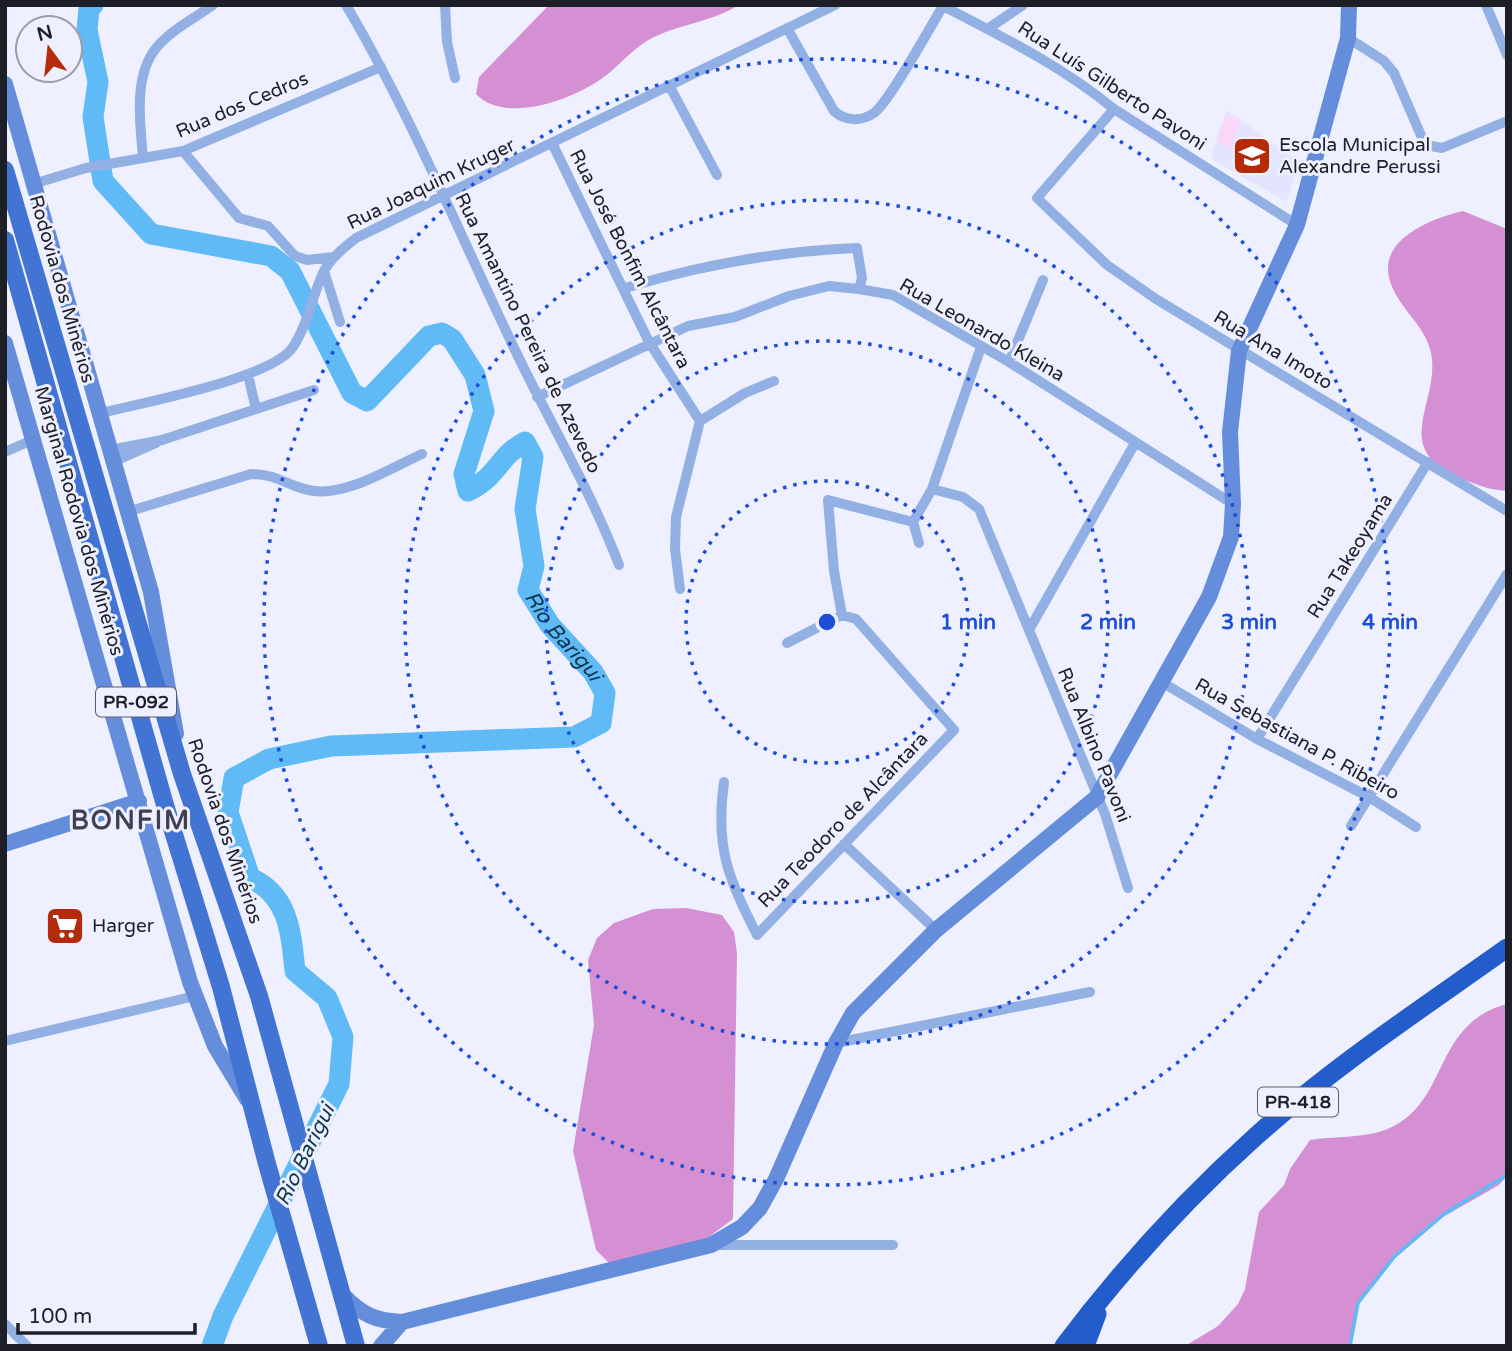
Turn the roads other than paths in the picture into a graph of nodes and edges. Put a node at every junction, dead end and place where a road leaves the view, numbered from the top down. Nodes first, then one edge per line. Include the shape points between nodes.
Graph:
1 (213, 5) edge
2 (346, 5) edge
3 (445, 5) edge
4 (835, 5) edge
5 (1023, 5) edge
6 (1349, 5) edge
7 (1486, 5) edge
8 (942, 6) edge
9 (787, 28) junction
10 (989, 28) junction
11 (1348, 38) junction
12 (1507, 55) edge
13 (381, 67) junction
14 (455, 78) dead end
15 (5, 84) edge
16 (670, 87) junction
17 (1114, 109) junction
18 (1507, 121) edge
19 (552, 143) junction
20 (183, 151) junction
21 (143, 157) junction
22 (5, 170) edge
23 (717, 175) dead end
24 (33, 184) junction
25 (442, 196) junction
26 (1297, 225) junction
27 (5, 240) edge
28 (333, 257) junction
29 (324, 271) junction
30 (1043, 280) dead end
31 (625, 288) junction
32 (859, 289) junction
33 (340, 322) dead end
34 (649, 342) junction
35 (5, 343) edge
36 (981, 348) junction
37 (1239, 351) junction
38 (1009, 362) junction
39 (248, 375) junction
40 (774, 381) dead end
41 (314, 390) dead end
42 (537, 397) junction
43 (256, 409) junction
44 (98, 414) junction
45 (700, 421) junction
46 (32, 440) junction
47 (1135, 443) junction
48 (5, 452) edge
49 (422, 454) dead end
50 (112, 456) junction
51 (1428, 462) junction
52 (932, 489) junction
53 (1233, 504) junction
54 (1507, 511) edge
55 (127, 512) junction
56 (914, 522) junction
57 (919, 543) dead end
58 (619, 565) dead end
59 (1507, 574) edge
60 (680, 589) dead end
61 (842, 615) junction
62 (1029, 630) junction
63 (788, 643) dead end
64 (1160, 681) junction
65 (1257, 740) junction
66 (182, 774) junction
67 (724, 782) dead end
68 (1097, 796) junction
69 (1369, 797) junction
70 (139, 801) junction
71 (1351, 826) dead end
72 (1416, 827) dead end
73 (5, 844) edge
74 (844, 844) junction
75 (1128, 888) dead end
76 (936, 930) junction
77 (1507, 948) edge
78 (1090, 992) dead end
79 (195, 996) junction
80 (5, 1041) edge
81 (836, 1042) junction
82 (251, 1105) junction
83 (711, 1245) junction
84 (893, 1245) dead end
85 (1112, 1282) junction
86 (343, 1295) junction
87 (402, 1322) junction
88 (5, 1324) edge
89 (27, 1346) edge
90 (319, 1346) edge
91 (356, 1346) edge
92 (381, 1346) edge
93 (1051, 1346) edge
94 (1065, 1346) edge
95 (1085, 1346) edge

1 - 21 street via 160,43 149,58 141,104
2 - 13 street, Rua Amantino Pereira de Azevedo
3 - 14 street
4 - 9 street
5 - 10 street
6 - 11 main road
7 - 12 street
8 - 9 street via 877,110 858,119 834,111
8 - 10 street, Rua Luís Gilberto Pavoni
9 - 16 street, Rua Joaquim Kruger
10 - 17 street, Rua Luís Gilberto Pavoni
11 - 18 street via 1394,73 1423,140 1430,146 1442,148
11 - 26 main road
13 - 20 street, Rua dos Cedros
13 - 25 street, Rua Amantino Pereira de Azevedo
15 - 24 main road
16 - 19 street, Rua Joaquim Kruger
16 - 23 street
17 - 26 street, Rua Luís Gilberto Pavoni
17 - 37 street, Rua Ana Imoto via 1037,198 1107,265
19 - 25 street, Rua Joaquim Kruger
19 - 31 street, Rua José Bonfim Alcântara
20 - 21 street, Rua dos Cedros
20 - 28 street via 239,218 268,226 295,256 307,260
21 - 24 street, Rua dos Cedros
22 - 66 main road, Rodovia dos Minérios / PR-092
24 - 44 main road
25 - 28 street, Rua Joaquim Kruger via 356,238
25 - 42 street, Rua Amantino Pereira de Azevedo
26 - 37 main road
27 - 82 main road, PR-092
28 - 29 street, Rua Joaquim Kruger
29 - 33 street
29 - 39 street, Rua Joaquim Kruger via 304,329 291,351 276,364
30 - 38 street
31 - 32 street via 738,260 800,250 858,248
31 - 34 street, Rua José Bonfim Alcântara
32 - 34 street, Rua Leonardo Kleina via 829,286 789,296
32 - 36 street, Rua Leonardo Kleina via 892,295
34 - 42 street, Rua Leonardo Kleina
34 - 45 street, Rua José Bonfim Alcântara
35 - 46 main road, Marginal Rodovia dos Minérios
36 - 38 street, Rua Leonardo Kleina
36 - 52 street
37 - 51 street, Rua Ana Imoto
37 - 53 main road via 1230,432
38 - 47 street, Rua Leonardo Kleina
39 - 43 street
39 - 44 street, Rua Joaquim Kruger
40 - 45 street
41 - 43 street
42 - 58 street, Rua Amantino Pereira de Azevedo via 605,528
43 - 50 street
44 - 50 main road
45 - 60 street via 676,517
46 - 48 street
46 - 70 main road, Marginal Rodovia dos Minérios
47 - 53 street, Rua Leonardo Kleina
47 - 62 street
49 - 55 street via 339,489 314,491 271,474 251,474
50 - 55 main road
51 - 54 street, Rua Ana Imoto
51 - 65 street, Rua Takeoyama
52 - 56 street
52 - 62 street, Rua Albino Pavoni via 963,497 979,509
53 - 64 main road via 1231,537 1217,578
55 - 66 main road via 151,592
56 - 57 street
56 - 61 street via 828,500
59 - 69 street
61 - 63 street
61 - 74 street, Rua Teodoro de Alcântara via 856,619 954,730
62 - 68 street, Rua Albino Pavoni
64 - 65 street, Rua Sebastiana P. Ribeiro
64 - 68 main road
65 - 69 street, Rua Sebastiana P. Ribeiro
66 - 86 main road, Rodovia dos Minérios / PR-092 via 259,996
67 - 74 street, Rua Teodoro de Alcântara via 721,840 735,891 757,935
68 - 75 street, Rua Albino Pavoni
68 - 76 main road
69 - 71 street
69 - 72 street, Rua Sebastiana P. Ribeiro
70 - 73 main road
70 - 79 main road, Marginal Rodovia dos Minérios
74 - 76 street
76 - 81 main road via 877,986
77 - 85 highway, PR-418 via 1344,1064 1254,1138
78 - 81 street
79 - 80 street
79 - 82 main road, Marginal Rodovia dos Minérios via 215,1046
81 - 83 main road via 760,1208 742,1227
82 - 90 main road, PR-092
83 - 84 street
83 - 87 main road
85 - 93 highway
85 - 94 highway, PR-418
85 - 95 highway
86 - 87 main road via 369,1317
86 - 91 main road, Rodovia dos Minérios / PR-092
87 - 92 main road
88 - 89 street

